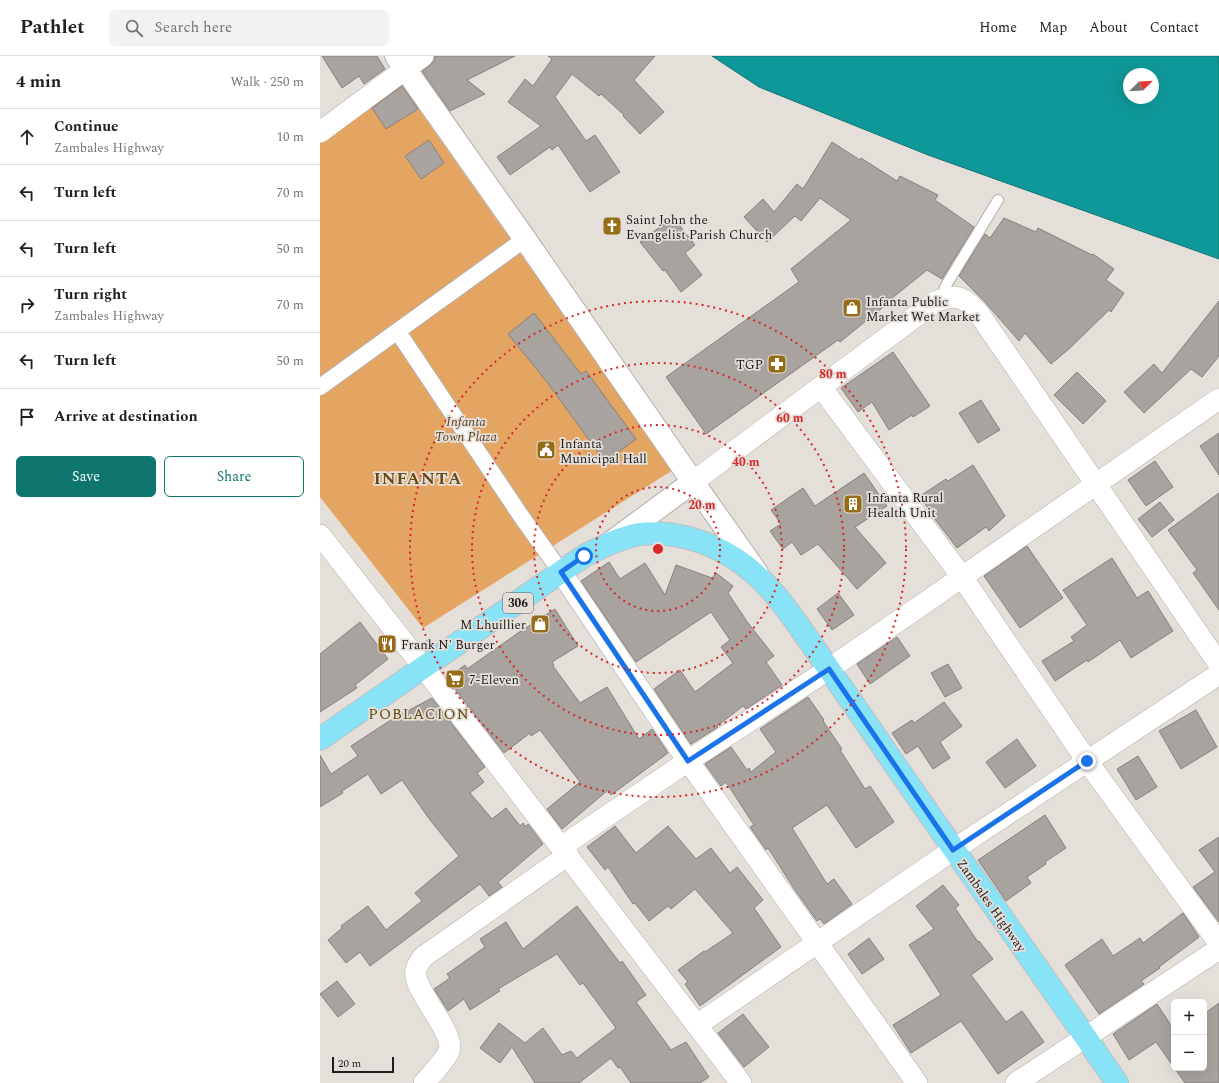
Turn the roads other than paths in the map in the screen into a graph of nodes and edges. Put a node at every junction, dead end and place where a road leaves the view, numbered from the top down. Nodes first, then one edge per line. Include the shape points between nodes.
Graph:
1 (423, 56) edge
2 (400, 62) edge
3 (320, 132) edge
4 (998, 200) dead end
5 (525, 238) junction
6 (945, 298) junction
7 (398, 332) junction
8 (320, 387) edge
9 (821, 387) junction
10 (1219, 399) edge
11 (693, 482) junction
12 (1096, 484) junction
13 (320, 535) edge
14 (610, 543) junction
15 (561, 572) junction
16 (962, 577) junction
17 (761, 579) junction
18 (1219, 664) edge
19 (424, 668) junction
20 (829, 669) junction
21 (1219, 674) edge
22 (320, 739) edge
23 (688, 761) junction
24 (1087, 761) junction
25 (953, 850) junction
26 (565, 851) junction
27 (817, 943) junction
28 (1219, 943) edge
29 (1219, 949) edge
30 (697, 1025) junction
31 (1086, 1036) junction
32 (424, 1083) edge
33 (742, 1083) edge
34 (917, 1083) edge
35 (1016, 1083) edge
36 (1118, 1083) edge

1 - 2 street
2 - 3 street
2 - 5 street
4 - 6 lane via 945,287
5 - 7 street
5 - 11 street
6 - 9 street via 935,302
6 - 12 street via 957,297 969,303 980,315
7 - 8 street
7 - 15 street
9 - 11 street
9 - 16 street
10 - 12 street
11 - 14 street
11 - 17 street
12 - 16 street
12 - 18 street
13 - 19 street
14 - 15 main road, Zambales Highway / 306 via 584,556
14 - 17 main road, Zambales Highway / 306 via 640,534 665,534 687,538 734,558
15 - 19 main road, Zambales Highway / 306
15 - 23 street
16 - 20 street
16 - 24 street
17 - 20 main road, Zambales Highway / 306
19 - 22 main road, Zambales Highway / 306
19 - 26 street
20 - 23 street
20 - 25 main road, Zambales Highway / 306
21 - 24 street
23 - 26 street
23 - 27 street
24 - 25 street
24 - 28 street
25 - 27 street
25 - 31 main road, Zambales Highway / 306
26 - 30 street
26 - 32 street via 423,957 417,965 415,976 445,1030 450,1046 448,1053
27 - 30 street
27 - 34 street
29 - 31 street
30 - 33 street
31 - 35 street
31 - 36 main road, Zambales Highway / 306

